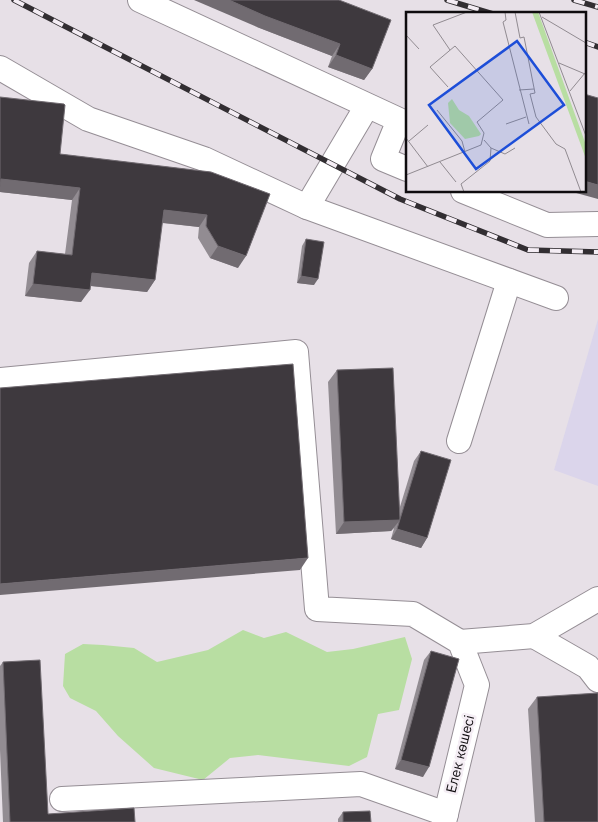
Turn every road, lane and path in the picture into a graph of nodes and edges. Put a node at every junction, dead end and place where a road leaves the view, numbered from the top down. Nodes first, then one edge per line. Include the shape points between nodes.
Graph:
1 (140, 0) edge
2 (0, 68) edge
3 (367, 106) junction
4 (406, 169) edge
5 (465, 192) edge
6 (307, 207) junction
7 (598, 224) edge
8 (508, 280) junction
9 (556, 298) dead end
10 (0, 380) edge
11 (459, 441) dead end
12 (598, 599) edge
13 (534, 636) junction
14 (460, 642) junction
15 (598, 680) edge
16 (62, 799) dead end
17 (445, 818) edge

1 - 3 street
2 - 6 street via 88,119 204,160
3 - 4 street via 399,120 382,159
3 - 6 street
5 - 7 street via 547,225
6 - 8 street
8 - 9 street
8 - 11 street
10 - 14 street via 296,352 317,609 413,614
12 - 13 street
13 - 14 street
13 - 15 street via 588,667
14 - 17 street, Елек көшесі via 477,685
16 - 17 street via 361,784

